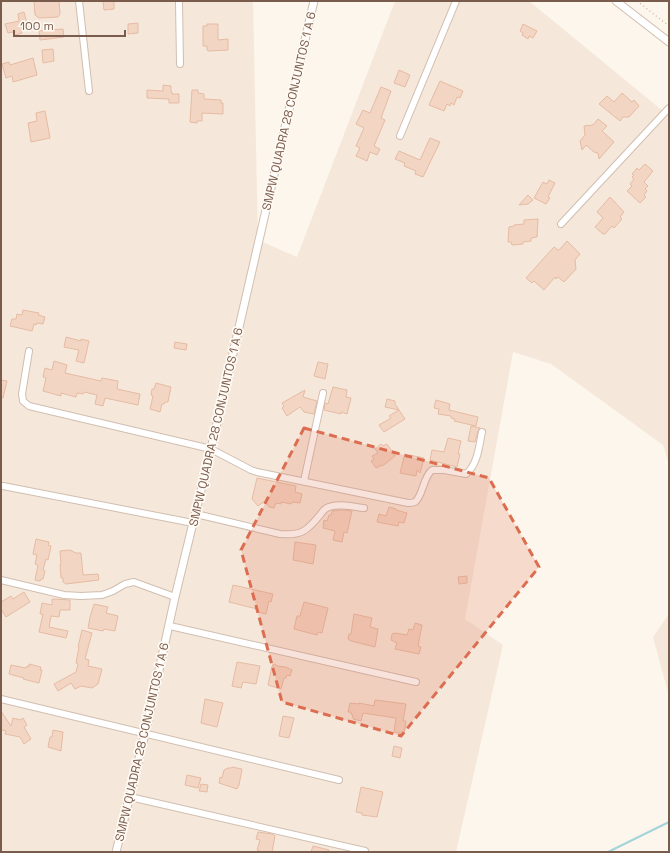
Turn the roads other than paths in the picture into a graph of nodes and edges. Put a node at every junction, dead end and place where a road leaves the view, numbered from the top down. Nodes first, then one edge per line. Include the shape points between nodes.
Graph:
1 (79, 1) edge
2 (179, 1) edge
3 (314, 1) edge
4 (456, 1) edge
5 (616, 1) edge
6 (669, 42) edge
7 (180, 64) dead end
8 (89, 91) dead end
9 (669, 108) edge
10 (400, 136) dead end
11 (561, 224) dead end
12 (29, 351) dead end
13 (323, 393) dead end
14 (482, 432) dead end
15 (211, 449) junction
16 (304, 481) junction
17 (3, 486) dead end
18 (364, 508) dead end
19 (196, 514) junction
20 (193, 523) junction
21 (1, 580) edge
22 (175, 597) junction
23 (170, 626) junction
24 (416, 682) dead end
25 (1, 699) edge
26 (145, 734) junction
27 (339, 780) dead end
28 (130, 796) junction
29 (365, 851) dead end
30 (116, 852) edge

1 - 8 street
2 - 7 street
3 - 15 street, SMPW QUADRA 28 CONJUNTOS 1 A 6
4 - 10 street
5 - 6 street
9 - 11 street
12 - 15 street via 22,394 23,401 29,406
13 - 16 street
14 - 16 street via 472,470 466,474 432,470 415,502 408,503
15 - 16 street via 251,470
15 - 19 street, SMPW QUADRA 28 CONJUNTOS 1 A 6
17 - 20 street
18 - 19 street via 328,507 311,526 291,535
19 - 20 street, SMPW QUADRA 28 CONJUNTOS 1 A 6
20 - 22 street, SMPW QUADRA 28 CONJUNTOS 1 A 6
21 - 22 street via 64,595 81,596 102,595 134,582
22 - 23 street, SMPW QUADRA 28 CONJUNTOS 1 A 6
23 - 24 street
23 - 26 street, SMPW QUADRA 28 CONJUNTOS 1 A 6
25 - 26 street
26 - 27 street
26 - 28 street, SMPW QUADRA 28 CONJUNTOS 1 A 6
28 - 29 street
28 - 30 street, SMPW QUADRA 28 CONJUNTOS 1 A 6

